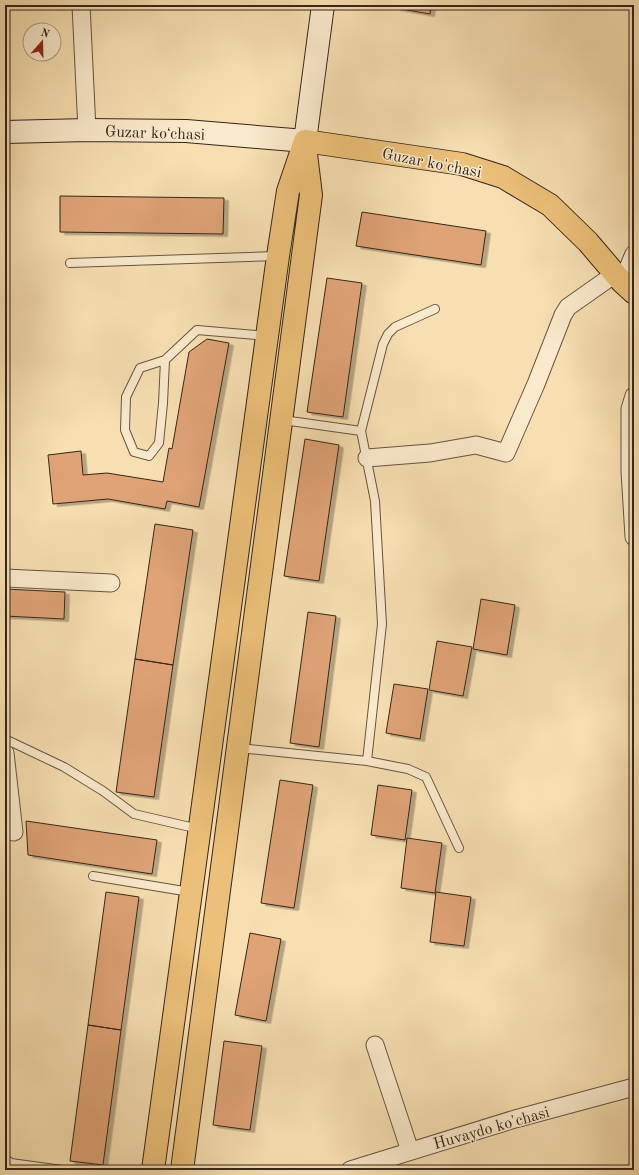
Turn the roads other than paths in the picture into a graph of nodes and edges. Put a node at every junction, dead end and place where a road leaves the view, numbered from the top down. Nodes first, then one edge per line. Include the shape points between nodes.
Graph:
1 (81, 5) edge
2 (323, 5) edge
3 (87, 130) junction
4 (5, 132) edge
5 (305, 141) junction
6 (634, 254) edge
7 (278, 256) junction
8 (70, 263) dead end
9 (624, 283) edge
10 (435, 308) dead end
11 (268, 336) junction
12 (165, 360) junction
13 (634, 396) edge
14 (282, 420) junction
15 (361, 431) junction
16 (367, 458) junction
17 (634, 538) edge
18 (5, 578) edge
19 (110, 583) dead end
20 (5, 739) edge
21 (238, 748) junction
22 (5, 753) edge
23 (367, 761) junction
24 (200, 829) junction
25 (14, 832) dead end
26 (458, 848) dead end
27 (93, 876) dead end
28 (191, 892) junction
29 (375, 1046) dead end
30 (634, 1087) edge
31 (410, 1151) junction
32 (5, 1158) edge
33 (62, 1170) edge
34 (153, 1170) edge
35 (182, 1170) edge
36 (350, 1170) edge

1 - 3 street
2 - 5 main road
3 - 4 main road, Guzar koʻchasi
3 - 5 main road, Guzar koʻchasi via 186,131
5 - 7 main road via 288,191
5 - 9 main road, Guzar ko'chasi via 462,164 503,177 550,205 588,242
5 - 14 main road via 311,195
6 - 9 street
7 - 8 lane
7 - 11 main road
9 - 16 street via 568,307 506,454 476,445 430,453
10 - 15 lane via 395,327 388,334 383,344
11 - 12 lane via 197,330
11 - 24 main road
12 - 12 lane via 140,368 126,398 125,430 134,452 149,456 159,443 164,403
13 - 17 street via 630,409
14 - 15 lane
14 - 21 main road
15 - 16 lane
16 - 23 lane via 375,501 382,624
18 - 19 street
20 - 24 lane via 64,766 134,814
21 - 23 lane
21 - 35 main road
22 - 25 street
23 - 26 lane via 408,769 426,777
24 - 28 main road
27 - 28 lane
28 - 34 main road
29 - 31 street
30 - 31 street, Huvaydo ko'chasi
31 - 36 street, Huvaydo ko'chasi
32 - 33 lane via 11,1163

